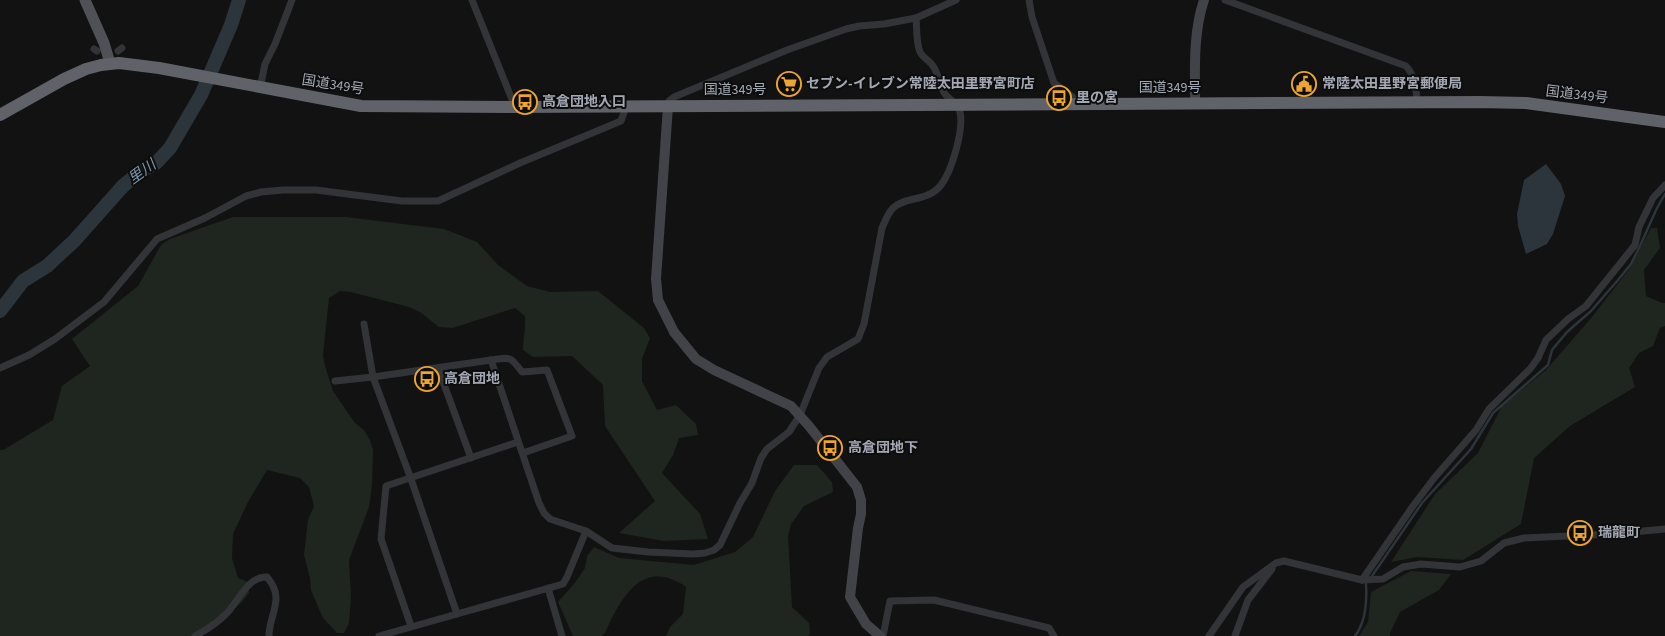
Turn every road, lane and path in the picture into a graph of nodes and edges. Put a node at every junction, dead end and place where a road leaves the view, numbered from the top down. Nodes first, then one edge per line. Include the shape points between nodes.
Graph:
1 (85, 0) edge
2 (292, 0) edge
3 (472, 0) edge
4 (956, 0) edge
5 (1029, 0) edge
6 (1204, 0) edge
7 (1225, 0) edge
8 (916, 18) junction
9 (110, 64) junction
10 (255, 87) junction
11 (1195, 102) junction
12 (1417, 103) junction
13 (955, 104) junction
14 (1082, 104) junction
15 (626, 106) junction
16 (668, 106) junction
17 (512, 107) junction
18 (0, 115) edge
19 (1665, 122) edge
20 (1665, 185) edge
21 (364, 324) dead end
22 (491, 360) junction
23 (0, 368) edge
24 (438, 368) junction
25 (373, 377) junction
26 (335, 382) dead end
27 (800, 415) junction
28 (518, 442) junction
29 (523, 454) junction
30 (471, 458) junction
31 (411, 479) junction
32 (1665, 529) edge
33 (586, 531) junction
34 (1276, 563) junction
35 (1362, 580) junction
36 (548, 588) junction
37 (457, 614) junction
38 (411, 626) junction
39 (196, 636) edge
40 (270, 636) edge
41 (378, 636) edge
42 (562, 636) edge
43 (882, 636) edge
44 (1054, 636) edge
45 (1209, 636) edge
46 (1235, 636) edge

1 - 9 main road
2 - 10 street
3 - 17 street via 513,102
4 - 8 street
5 - 14 street via 1054,83
6 - 11 street via 1195,55
7 - 12 street via 1406,66 1415,81
8 - 13 street via 919,50 933,66 945,94
8 - 16 street via 846,29 674,97
9 - 10 highway, 国道349号 via 134,64
9 - 18 highway, 国道349号 via 92,67 64,79
10 - 17 highway, 国道349号 via 361,106
11 - 12 highway, 国道349号
11 - 14 highway, 国道349号
12 - 19 highway, 国道349号 via 1526,103
13 - 14 highway, 国道349号
13 - 16 highway, 国道349号
13 - 27 street via 960,111 960,131 948,174 940,187 930,194 901,203 887,216 858,339 827,357 819,368
15 - 16 highway, 国道349号
15 - 17 highway, 国道349号
15 - 23 street via 621,121 438,201 402,201 316,190 246,196 157,240 104,302 83,320 29,355
16 - 27 street via 656,279 658,300 674,332 696,359 790,406
20 - 35 street via 1653,198 1639,227 1635,245 1586,306 1546,340 1530,369 1488,410 1476,430 1413,506
21 - 25 street
22 - 24 street
22 - 28 street
22 - 29 street via 512,359 522,372 547,370 572,436
24 - 25 street
24 - 30 street
25 - 26 street
25 - 31 street
27 - 33 street via 789,432 767,449 761,458 752,483 720,545 714,550 693,554 612,548
27 - 43 street via 857,487 861,514 850,597 866,624
28 - 29 street
28 - 30 street
29 - 33 street via 544,513 550,519
30 - 31 street
31 - 37 street
31 - 38 street via 386,486 381,539
32 - 35 street via 1524,538 1504,543 1481,561 1460,567 1421,564 1403,567 1384,579
33 - 36 street via 567,577 562,584
34 - 35 street via 1284,561
34 - 45 street via 1243,587
34 - 46 street via 1248,600
36 - 37 street
36 - 42 street
37 - 38 street
38 - 41 street
39 - 40 street via 227,614 252,581 267,577 276,596
43 - 44 street via 890,601 934,600 1049,628

